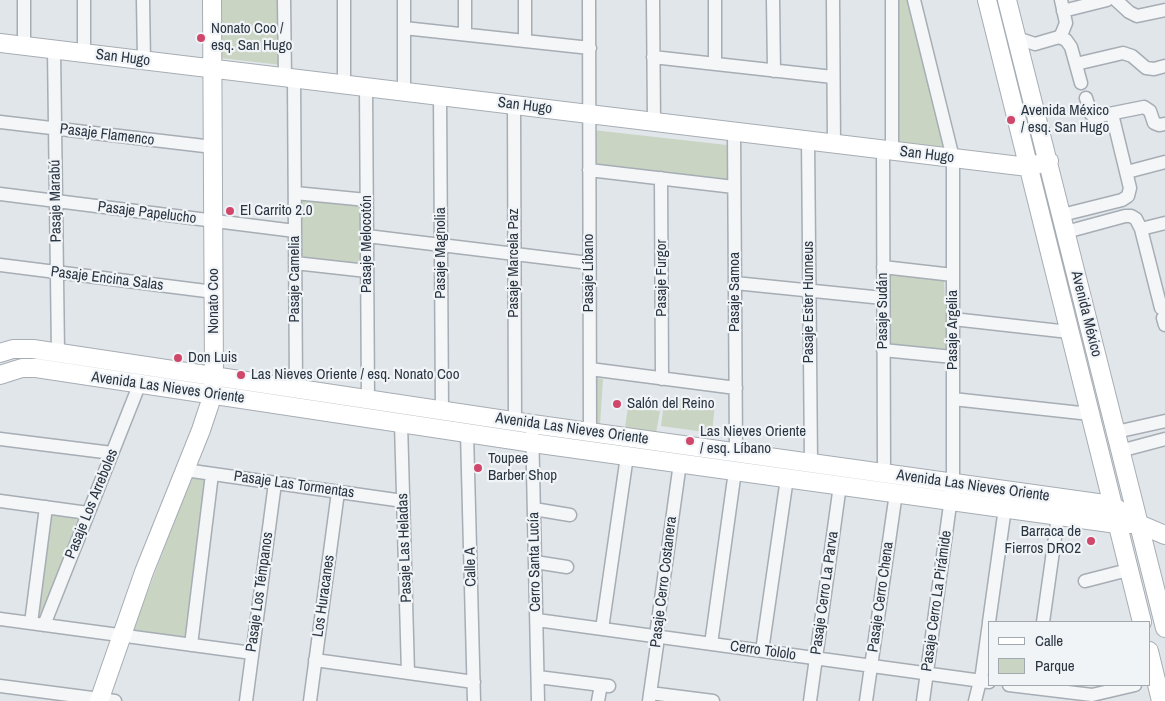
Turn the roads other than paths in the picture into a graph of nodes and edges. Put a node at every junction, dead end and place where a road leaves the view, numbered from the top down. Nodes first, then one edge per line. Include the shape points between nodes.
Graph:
1 (24, 0) edge
2 (84, 0) edge
3 (143, 0) edge
4 (212, 0) edge
5 (284, 0) edge
6 (344, 0) edge
7 (404, 0) edge
8 (465, 0) edge
9 (525, 0) edge
10 (589, 0) edge
11 (653, 0) edge
12 (715, 0) edge
13 (773, 0) edge
14 (833, 0) edge
15 (892, 0) edge
16 (914, 0) edge
17 (987, 0) edge
18 (1007, 0) edge
19 (1107, 0) edge
20 (1116, 0) edge
21 (1062, 5) edge
22 (1165, 10) edge
23 (404, 28) junction
24 (465, 34) junction
25 (1058, 37) junction
26 (1017, 38) junction
27 (525, 41) junction
28 (0, 43) edge
29 (1035, 44) junction
30 (24, 46) junction
31 (590, 48) junction
32 (54, 50) junction
33 (84, 53) junction
34 (653, 57) junction
35 (144, 60) junction
36 (715, 64) junction
37 (1076, 64) junction
38 (1165, 66) edge
39 (1024, 67) junction
40 (213, 68) junction
41 (774, 71) junction
42 (833, 77) junction
43 (289, 78) junction
44 (1081, 82) dead end
45 (344, 85) junction
46 (366, 87) junction
47 (404, 92) junction
48 (440, 96) junction
49 (1086, 98) dead end
50 (514, 105) junction
51 (590, 114) junction
52 (1112, 114) junction
53 (0, 122) edge
54 (654, 122) junction
55 (1165, 124) edge
56 (55, 129) junction
57 (734, 132) junction
58 (808, 140) junction
59 (834, 144) junction
60 (213, 147) junction
61 (887, 150) junction
62 (953, 158) junction
63 (1049, 161) junction
64 (1165, 162) edge
65 (1028, 167) junction
66 (589, 170) junction
67 (1126, 172) junction
68 (661, 178) junction
69 (734, 186) junction
70 (295, 193) junction
71 (0, 194) edge
72 (367, 200) junction
73 (56, 201) junction
74 (213, 221) junction
75 (1165, 223) edge
76 (1064, 224) junction
77 (1141, 229) junction
78 (295, 231) junction
79 (367, 236) junction
80 (441, 245) junction
81 (514, 254) junction
82 (295, 263) junction
83 (589, 263) junction
84 (0, 265) edge
85 (883, 267) junction
86 (367, 271) junction
87 (57, 272) junction
88 (953, 275) junction
89 (735, 283) junction
90 (1160, 283) edge
91 (809, 290) junction
92 (214, 292) junction
93 (883, 298) junction
94 (1163, 317) edge
95 (953, 319) junction
96 (1069, 332) junction
97 (883, 350) junction
98 (0, 353) edge
99 (58, 353) junction
100 (953, 357) junction
101 (590, 370) junction
102 (0, 375) edge
103 (662, 379) junction
104 (140, 383) junction
105 (213, 386) junction
106 (736, 388) junction
107 (296, 389) junction
108 (368, 400) junction
109 (953, 400) junction
110 (442, 411) junction
111 (1090, 414) junction
112 (1165, 421) edge
113 (401, 423) junction
114 (524, 423) junction
115 (590, 432) junction
116 (1116, 432) junction
117 (467, 433) junction
118 (0, 439) edge
119 (1165, 439) edge
120 (533, 442) junction
121 (1120, 450) junction
122 (736, 452) junction
123 (112, 453) junction
124 (627, 456) junction
125 (680, 463) junction
126 (810, 463) junction
127 (185, 470) junction
128 (735, 471) junction
129 (884, 473) junction
130 (212, 474) junction
131 (787, 478) junction
132 (275, 483) junction
133 (953, 483) junction
134 (840, 486) junction
135 (338, 492) junction
136 (896, 493) junction
137 (0, 501) edge
138 (404, 501) junction
139 (952, 501) junction
140 (1112, 505) junction
141 (46, 508) junction
142 (1005, 508) junction
143 (534, 509) junction
144 (88, 513) junction
145 (570, 514) dead end
146 (1058, 516) junction
147 (1117, 524) junction
148 (1139, 524) junction
149 (1165, 535) edge
150 (535, 562) junction
151 (567, 566) dead end
152 (1128, 570) junction
153 (1085, 581) dead end
154 (1162, 599) edge
155 (0, 619) edge
156 (536, 620) junction
157 (989, 621) edge
158 (1043, 621) edge
159 (1142, 621) edge
160 (37, 624) junction
161 (1165, 628) edge
162 (602, 629) junction
163 (122, 635) junction
164 (988, 635) edge
165 (657, 636) junction
166 (711, 644) junction
167 (192, 645) junction
168 (762, 651) junction
169 (252, 653) junction
170 (815, 658) junction
171 (315, 660) junction
172 (1150, 661) edge
173 (871, 666) junction
174 (408, 673) junction
175 (927, 674) junction
176 (538, 676) junction
177 (984, 681) edge
178 (1152, 681) edge
179 (474, 682) junction
180 (0, 686) edge
181 (1034, 686) edge
182 (1132, 686) edge
183 (649, 697) edge
184 (1093, 698) edge
185 (104, 700) edge
186 (246, 701) edge
187 (310, 701) edge
188 (474, 701) edge
189 (538, 701) edge
190 (598, 701) edge
191 (713, 701) edge
192 (810, 701) edge
193 (866, 701) edge
194 (923, 701) edge
195 (976, 701) edge
196 (1161, 701) edge

1 - 30 street
2 - 33 street
3 - 35 street
4 - 40 street, Nonato Coo
5 - 43 street, Pasaje Camelia
6 - 45 street
7 - 23 street
8 - 24 street
9 - 27 street
10 - 31 street, Pasaje Líbano
11 - 34 street
12 - 36 street
13 - 41 street
14 - 42 street
15 - 61 street, Pasaje Sudán
16 - 62 street, Pasaje Argelia
17 - 65 street, Avenida México
18 - 26 street, Avenida México
19 - 21 street
20 - 22 street via 1137,16
21 - 25 street via 1066,23
23 - 24 street
23 - 47 street
24 - 27 street
25 - 29 street
25 - 37 street via 1069,43
26 - 29 street
26 - 39 street, Avenida México
27 - 31 street
28 - 30 street, San Hugo
29 - 39 street
30 - 32 street, San Hugo
31 - 51 street, Pasaje Líbano
32 - 33 street, San Hugo
32 - 56 street, Pasaje Marabú
33 - 35 street, San Hugo
34 - 36 street
34 - 54 street
35 - 40 street, San Hugo
36 - 41 street
37 - 38 street via 1123,53 1146,68
37 - 44 street
39 - 63 street, Avenida México
40 - 43 street, San Hugo
40 - 60 street, Nonato Coo
41 - 42 street
42 - 59 street
43 - 45 street, San Hugo
43 - 70 street, Pasaje Camelia
45 - 46 street, San Hugo
46 - 47 street, San Hugo
46 - 72 street, Pasaje Melocotón
47 - 48 street, San Hugo
48 - 50 street, San Hugo
48 - 80 street, Pasaje Magnolia
49 - 52 street via 1092,116
50 - 51 street, San Hugo
50 - 81 street, Pasaje Marcela Paz
51 - 54 street, San Hugo
51 - 66 street, Pasaje Líbano
52 - 55 street via 1144,107 1150,111 1154,123 1159,126
52 - 67 street
53 - 56 street, Pasaje Flamenco
54 - 57 street, San Hugo
56 - 60 street, Pasaje Flamenco
56 - 73 street, Pasaje Marabú
57 - 58 street, San Hugo
57 - 69 street, Pasaje Samoa
58 - 59 street, San Hugo
58 - 91 street, Pasaje Ester Hunneus
59 - 61 street, San Hugo
60 - 74 street, Nonato Coo
61 - 62 street, San Hugo
61 - 85 street, Pasaje Sudán
62 - 65 street, San Hugo
62 - 88 street, Pasaje Argelia
63 - 65 street, San Hugo
63 - 76 street, Avenida México
64 - 67 street
65 - 96 street, Avenida México
66 - 68 street
66 - 83 street, Pasaje Líbano
67 - 76 street via 1130,191 1126,198
68 - 69 street
68 - 103 street, Pasaje Furgor
69 - 89 street, Pasaje Samoa
70 - 72 street
70 - 78 street, Pasaje Camelia
71 - 73 street, Pasaje Papelucho
72 - 79 street, Pasaje Melocotón
73 - 74 street, Pasaje Papelucho
73 - 87 street, Pasaje Marabú
74 - 78 street, Pasaje Papelucho
74 - 92 street, Nonato Coo
75 - 77 street
76 - 77 street via 1128,216 1136,219
76 - 116 street, Avenida México
77 - 90 street
78 - 82 street, Pasaje Camelia
79 - 80 street
79 - 86 street, Pasaje Melocotón
80 - 81 street
80 - 110 street, Pasaje Magnolia
81 - 83 street
81 - 114 street, Pasaje Marcela Paz
82 - 86 street
82 - 107 street, Pasaje Camelia
83 - 101 street, Pasaje Líbano
84 - 87 street, Pasaje Encina Salas
85 - 88 street
85 - 93 street, Pasaje Sudán
86 - 108 street, Pasaje Melocotón
87 - 92 street, Pasaje Encina Salas
87 - 99 street, Pasaje Marabú
88 - 95 street, Pasaje Argelia
89 - 91 street
89 - 106 street, Pasaje Samoa
90 - 94 street
91 - 93 street
91 - 126 street, Pasaje Ester Hunneus
92 - 105 street, Nonato Coo
93 - 97 street, Pasaje Sudán
95 - 96 street
95 - 100 street, Pasaje Argelia
96 - 111 street, Avenida México
97 - 100 street
97 - 129 street, Pasaje Sudán
98 - 99 street, Avenida Las Nieves Oriente via 20,348
99 - 105 street, Avenida Las Nieves Oriente
100 - 109 street, Pasaje Argelia
101 - 103 street
101 - 115 street, Pasaje Líbano
102 - 104 street, Avenida Las Nieves Oriente via 29,367
103 - 106 street
104 - 105 street, Avenida Las Nieves Oriente
104 - 123 street, Pasaje Los Arreboles
105 - 107 street, Avenida Las Nieves Oriente
105 - 113 street, Avenida Las Nieves Oriente
105 - 127 street, Nonato Coo via 209,408
106 - 122 street, Pasaje Samoa
107 - 108 street, Avenida Las Nieves Oriente
108 - 110 street, Avenida Las Nieves Oriente
109 - 111 street
109 - 133 street, Pasaje Argelia
110 - 114 street, Avenida Las Nieves Oriente
111 - 140 street, Avenida México
112 - 116 street
113 - 117 street, Avenida Las Nieves Oriente
113 - 138 street, Pasaje Las Heladas
114 - 115 street, Avenida Las Nieves Oriente
114 - 120 street, Cerro Santa Lucía
115 - 122 street, Avenida Las Nieves Oriente
116 - 121 street, Avenida México
117 - 120 street, Avenida Las Nieves Oriente
117 - 179 street, Calle A
118 - 123 street
119 - 121 street
120 - 124 street, Avenida Las Nieves Oriente
120 - 143 street, Cerro Santa Lucía
121 - 148 street, Avenida México
122 - 126 street, Avenida Las Nieves Oriente
123 - 144 street, Pasaje Los Arreboles
124 - 125 street, Avenida Las Nieves Oriente
124 - 162 street
125 - 128 street, Avenida Las Nieves Oriente
125 - 165 street, Pasaje Cerro Costanera
126 - 129 street, Avenida Las Nieves Oriente
127 - 130 street, Pasaje Las Tormentas
127 - 163 street, Nonato Coo
128 - 131 street, Avenida Las Nieves Oriente
128 - 166 street
129 - 133 street, Avenida Las Nieves Oriente
130 - 132 street, Pasaje Las Tormentas
130 - 167 street
131 - 134 street, Avenida Las Nieves Oriente
131 - 168 street
132 - 135 street, Pasaje Las Tormentas
132 - 169 street, Pasaje Los Témpanos
133 - 139 street, Pasaje Argelia
133 - 140 street, Avenida Las Nieves Oriente
134 - 136 street, Avenida Las Nieves Oriente
134 - 170 street, Pasaje Cerro La Parva
135 - 138 street, Pasaje Las Tormentas
135 - 171 street, Los Huracanes
136 - 139 street, Avenida Las Nieves Oriente
136 - 173 street, Pasaje Cerro Chena
137 - 141 street
138 - 174 street, Pasaje Las Heladas
139 - 142 street, Avenida Las Nieves Oriente
139 - 175 street, Pasaje Cerro La Pirámide
140 - 147 street, Avenida México
140 - 148 street, Avenida Las Nieves Oriente
141 - 144 street
141 - 160 street
142 - 146 street, Avenida Las Nieves Oriente
142 - 157 street
143 - 145 street
143 - 150 street, Cerro Santa Lucía
144 - 160 street, Pasaje Los Arreboles
146 - 147 street, Avenida Las Nieves Oriente
146 - 158 street
147 - 148 street, Avenida Las Nieves Oriente
147 - 152 street, Avenida México
148 - 149 street, Avenida Las Nieves Oriente
148 - 154 street, Avenida México
150 - 151 street
150 - 156 street, Cerro Santa Lucía
152 - 153 street
152 - 159 street, Avenida México
154 - 161 street, Avenida México
155 - 160 street
156 - 162 street, Cerro Tololo
156 - 176 street, Cerro Santa Lucía
160 - 163 street
162 - 165 street, Cerro Tololo
163 - 167 street
163 - 185 street, Nonato Coo
164 - 177 street
165 - 166 street, Cerro Tololo
165 - 183 street, Pasaje Cerro Costanera
166 - 168 street, Cerro Tololo
167 - 169 street
168 - 170 street, Cerro Tololo
169 - 186 street, Pasaje Los Témpanos
170 - 173 street, Cerro Tololo
170 - 192 street, Pasaje Cerro La Parva
171 - 174 street
171 - 187 street, Los Huracanes
172 - 178 street
173 - 175 street, Cerro Tololo
173 - 193 street, Pasaje Cerro Chena
174 - 179 street
175 - 177 street, Cerro Tololo
175 - 194 street, Pasaje Cerro La Pirámide
176 - 189 street, Cerro Santa Lucía
176 - 190 street via 605,686
177 - 195 street
178 - 196 street
179 - 188 street, Calle A
180 - 185 street
181 - 184 street
182 - 184 street
183 - 191 street

